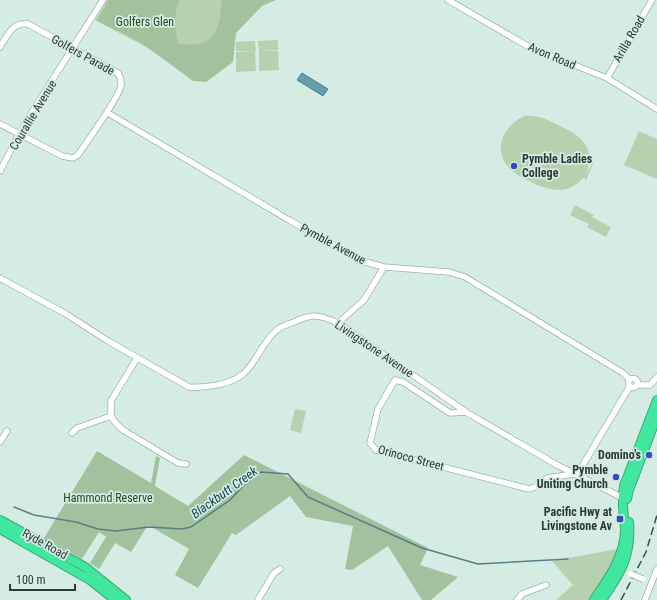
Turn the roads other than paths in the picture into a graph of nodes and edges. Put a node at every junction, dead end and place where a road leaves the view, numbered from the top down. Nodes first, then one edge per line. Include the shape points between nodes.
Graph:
1 (103, 0) edge
2 (448, 0) edge
3 (652, 0) edge
4 (0, 47) edge
5 (72, 49) junction
6 (607, 78) junction
7 (657, 108) edge
8 (108, 113) junction
9 (0, 124) edge
10 (21, 135) junction
11 (0, 171) edge
12 (384, 267) junction
13 (0, 278) edge
14 (338, 323) junction
15 (137, 358) junction
16 (657, 377) edge
17 (630, 383) junction
18 (657, 400) edge
19 (466, 412) junction
20 (111, 416) junction
21 (657, 416) edge
22 (7, 431) dead end
23 (72, 433) dead end
24 (0, 442) edge
25 (186, 464) dead end
26 (577, 475) junction
27 (625, 499) junction
28 (0, 520) edge
29 (0, 529) edge
30 (619, 567) junction
31 (280, 569) dead end
32 (657, 570) edge
33 (652, 584) junction
34 (546, 585) dead end
35 (115, 600) edge
36 (126, 600) edge
37 (258, 600) edge
38 (517, 600) edge
39 (594, 600) edge
40 (602, 600) edge
41 (645, 600) edge

1 - 5 street, Courallie Avenue
2 - 6 street, Avon Road via 531,48
3 - 6 street, Arilla Road
4 - 5 street, Golfers Parade via 11,30 21,23 28,24
5 - 8 street, Golfers Parade via 118,73 122,87
5 - 10 street, Courallie Avenue via 25,123
6 - 7 street, Avon Road
8 - 10 street, Golfers Parade via 73,158 62,156
8 - 12 street, Pymble Avenue via 362,261
9 - 10 street, Golfers Parade
10 - 11 street, Courallie Avenue
12 - 14 street via 364,300
12 - 17 street, Pymble Avenue via 449,272 465,277 623,373
13 - 15 street, Livingstone Avenue via 66,314
14 - 15 street, Livingstone Avenue via 312,315 284,326 274,332 242,374 232,380 200,387 184,386
14 - 19 street, Livingstone Avenue
15 - 20 street via 111,401
16 - 17 street, Pymble Avenue via 650,385 637,385 636,380
17 - 26 street
18 - 27 highway via 624,486
19 - 26 street, Livingstone Avenue
19 - 26 street, Orinoco Street via 450,413 403,382 395,380 378,409 370,443 376,450 529,489 547,478
20 - 23 street via 77,428
20 - 25 street via 123,430 178,463
21 - 27 highway
22 - 24 street
26 - 27 street, Livingstone Avenue
27 - 30 highway via 630,542 628,552
28 - 36 highway, Ryde Road via 85,567
29 - 35 highway, Ryde Road via 90,580
30 - 33 street, bridge
30 - 39 highway
30 - 40 highway
31 - 37 street via 274,573
32 - 33 street
33 - 41 street
34 - 38 street via 522,594

